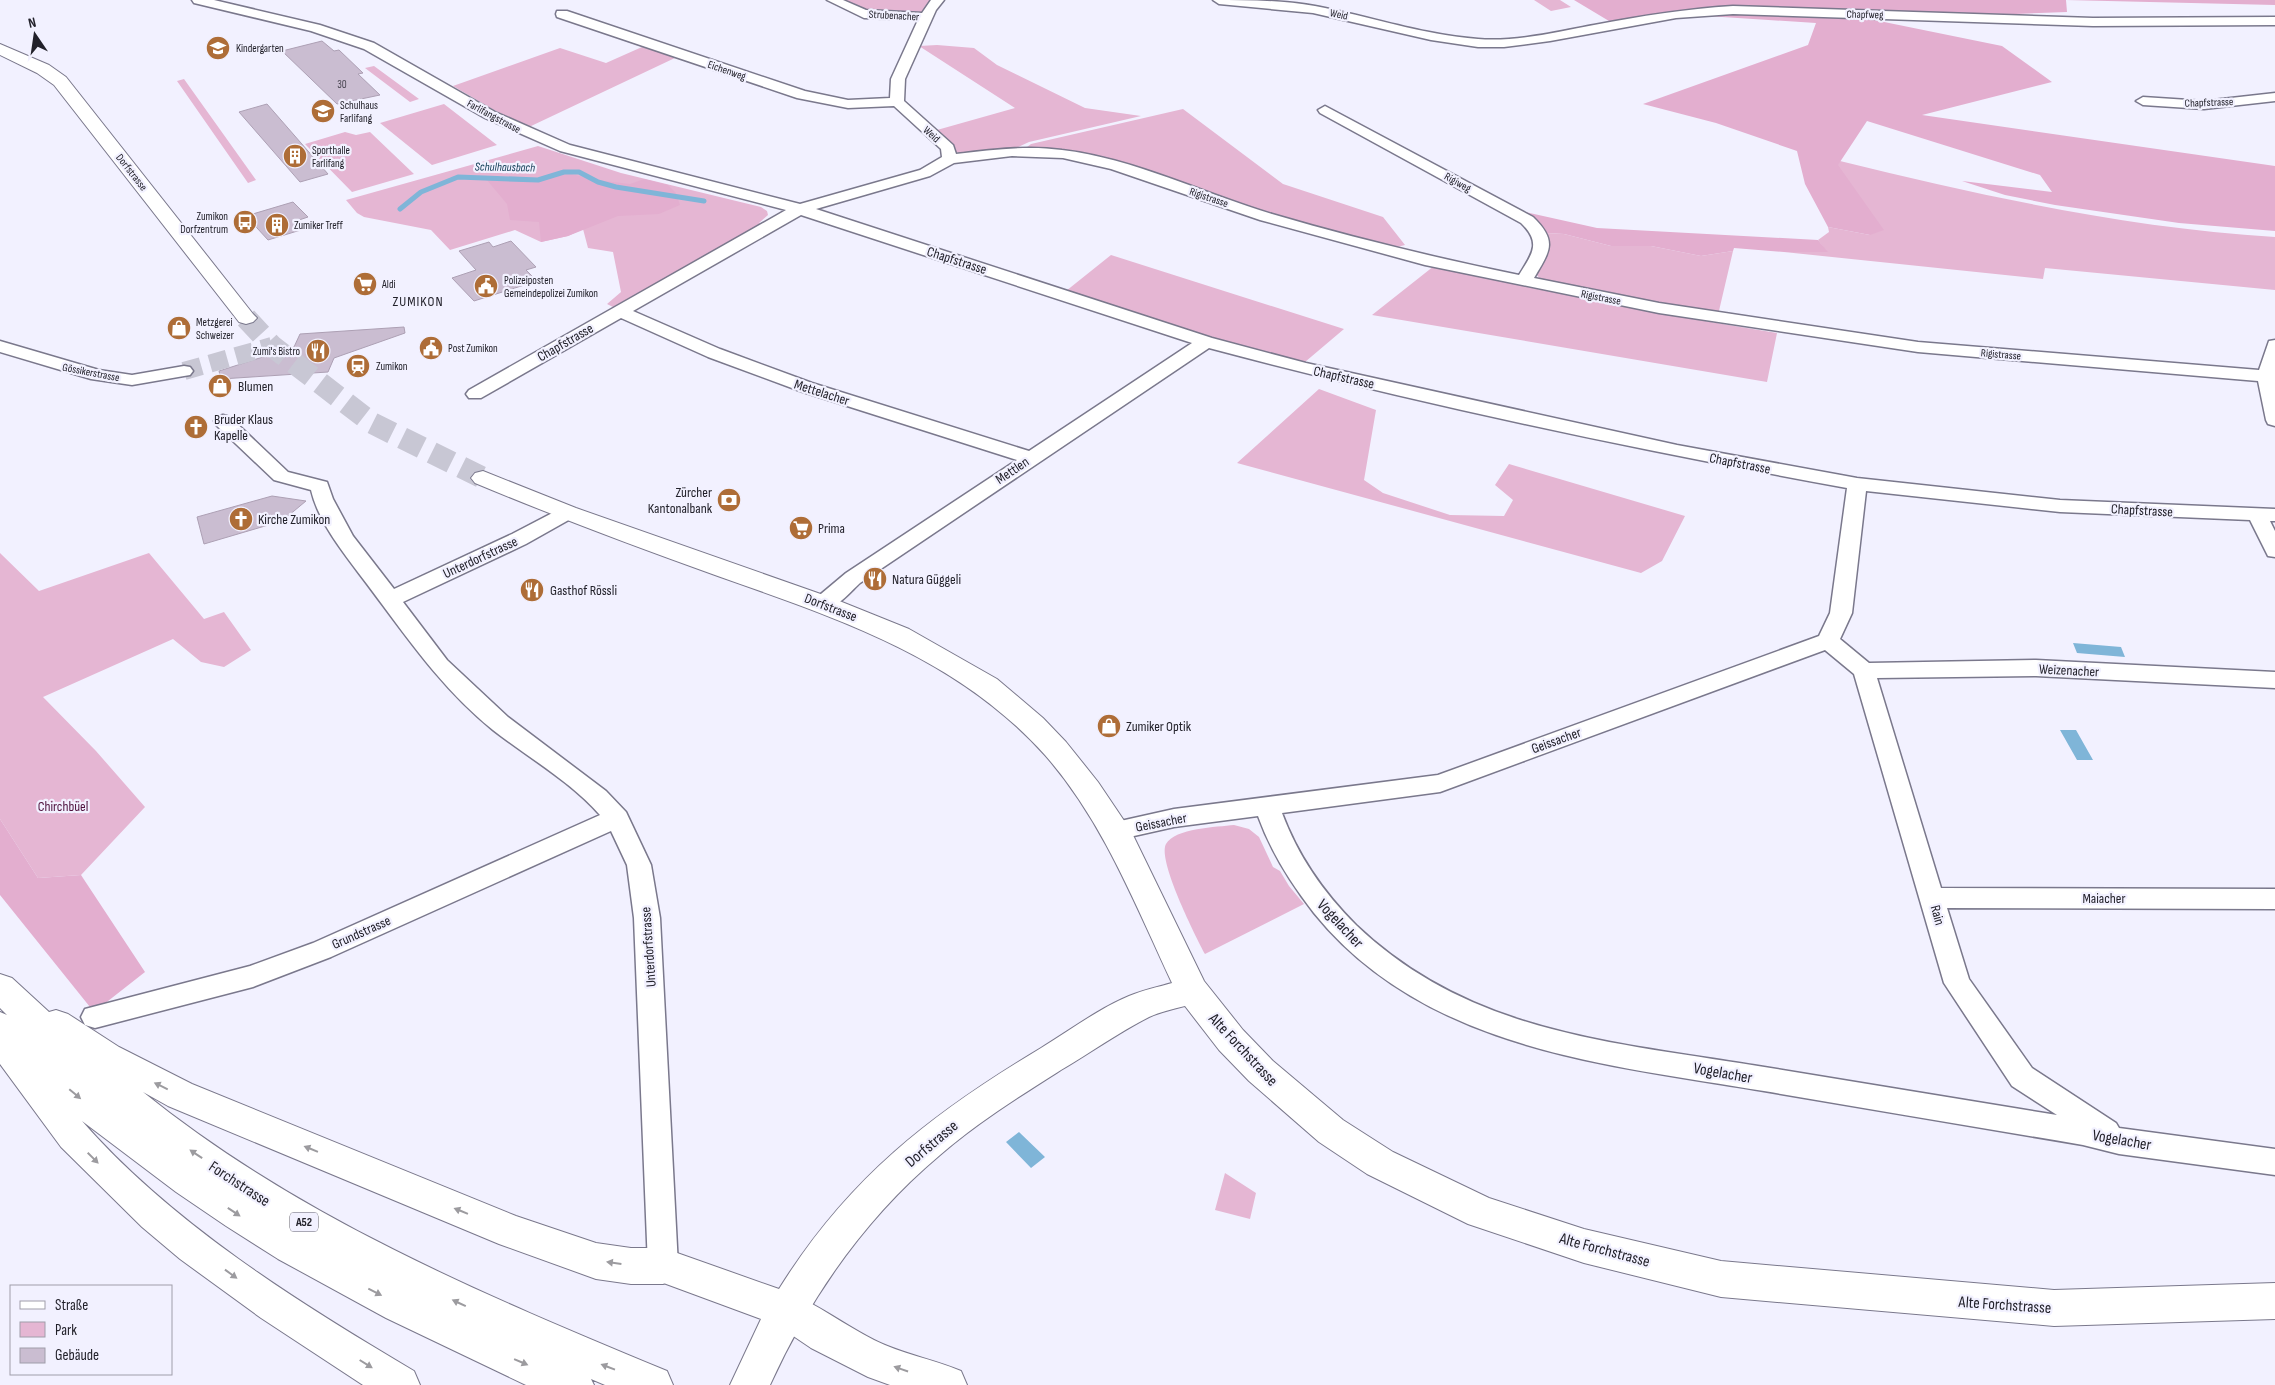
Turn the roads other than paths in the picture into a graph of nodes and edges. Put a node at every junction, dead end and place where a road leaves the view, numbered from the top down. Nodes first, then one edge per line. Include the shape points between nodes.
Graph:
1 (198, 0) edge
2 (833, 0) edge
3 (938, 0) edge
4 (1219, 0) edge
5 (562, 14) dead end
6 (926, 16) junction
7 (2275, 22) edge
8 (1457, 41) joint
9 (0, 49) edge
10 (2275, 97) edge
11 (2143, 101) dead end
12 (897, 102) junction
13 (1326, 110) dead end
14 (950, 159) junction
15 (800, 209) junction
16 (1523, 282) junction
17 (619, 311) junction
18 (246, 318) tunnel mouth
19 (1206, 342) junction
20 (2275, 345) edge
21 (0, 346) edge
22 (184, 371) tunnel mouth
23 (2271, 376) edge
24 (475, 394) dead end
25 (2275, 420) edge
26 (223, 421) dead end
27 (1030, 458) junction
28 (483, 478) tunnel mouth
29 (1857, 484) junction
30 (567, 512) junction
31 (2266, 515) edge
32 (2275, 551) edge
33 (391, 598) junction
34 (823, 604) junction
35 (1828, 641) junction
36 (1864, 671) junction
37 (2275, 680) edge
38 (1267, 806) junction
39 (617, 818) junction
40 (1116, 831) junction
41 (1933, 898) junction
42 (2275, 899) edge
43 (0, 986) edge
44 (1192, 990) junction
45 (95, 1018) dead end
46 (0, 1026) edge
47 (0, 1036) edge
48 (2119, 1141) junction
49 (2275, 1162) edge
50 (662, 1266) junction
51 (2275, 1301) edge
52 (787, 1310) junction
53 (758, 1369) edge
54 (400, 1385) edge
55 (574, 1385) edge
56 (653, 1385) edge
57 (947, 1385) edge

1 - 15 street, Farlifangstrasse via 315,28 369,46 490,115 565,148
2 - 6 street, Strubenacher via 864,14
3 - 6 street
4 - 8 street, Weid via 1313,9
5 - 12 street, Eichenweg via 802,95 848,104
6 - 12 street via 898,79
7 - 8 street, Chapfweg via 2093,22 1733,10 1676,14 1504,43
9 - 18 main road, Dorfstrasse via 43,69 60,81
10 - 11 street, Chapfstrasse via 2204,104
12 - 14 street, Weid via 948,148
13 - 16 street, Rigiweg via 1538,229 1543,239 1541,251
14 - 15 street, Weid via 924,173
14 - 16 street, Rigistrasse via 1012,152 1063,154 1115,166 1266,217 1431,262
15 - 17 street, Chapfstrasse
15 - 19 street, Chapfstrasse
16 - 23 street, Rigistrasse via 1660,308 1918,347
17 - 24 street, Chapfstrasse
17 - 27 street, Mettelacher via 714,353 806,387
19 - 27 street, Mettlen
19 - 29 street, Chapfstrasse via 1304,368 1560,426
20 - 23 street
21 - 22 street, Gössikerstrasse via 97,375 132,380
23 - 25 street
26 - 33 street, Unterdorfstrasse via 281,476 320,486 344,538
27 - 34 street, Mettlen via 853,578
28 - 30 main road, Dorfstrasse
29 - 31 street, Chapfstrasse via 2060,506
29 - 35 street via 1841,613
30 - 33 street, Unterdorfstrasse via 520,539
30 - 34 main road, Dorfstrasse
31 - 32 street
33 - 39 street, Unterdorfstrasse via 439,665 500,723 598,797
34 - 40 main road, Dorfstrasse via 900,635 942,657 994,692 1056,749
35 - 36 street
35 - 38 street, Geissacher via 1440,783
36 - 37 street, Weizenacher via 2036,668
36 - 41 street, Rain
38 - 40 street, Geissacher via 1174,818
38 - 48 street, Vogelacher via 1280,842 1300,877 1335,920 1374,958 1424,992 1491,1023 1583,1048 2073,1130
39 - 45 street, Grundstrasse via 322,950 253,976
39 - 50 street, Unterdorfstrasse via 639,865 647,918
40 - 44 main road, Alte Forchstrasse
41 - 42 street, Maiacher
41 - 48 street, Rain via 1957,983 2022,1077
50 -> 43 main road via 596,1261 559,1249 180,1095 107,1056
56 -> 43 main road, Forchstrasse / A52 via 578,1356 414,1282 260,1196 192,1151 108,1086 55,1042
44 - 51 main road, Alte Forchstrasse via 1231,1040 1261,1071 1331,1131 1380,1163 1481,1212 1584,1246 1721,1279 2054,1308
44 - 52 main road, Dorfstrasse via 1140,1006 1115,1020 964,1116 928,1143 883,1185 844,1229
46 -> 55 main road, Forchstrasse / A52 via 105,1120 240,1216 330,1270 460,1336
47 -> 54 main road via 54,1114 126,1190 268,1300
48 - 49 street, Vogelacher
50 - 52 main road
52 - 53 main road, Dorfstrasse
57 -> 52 main road via 868,1358

